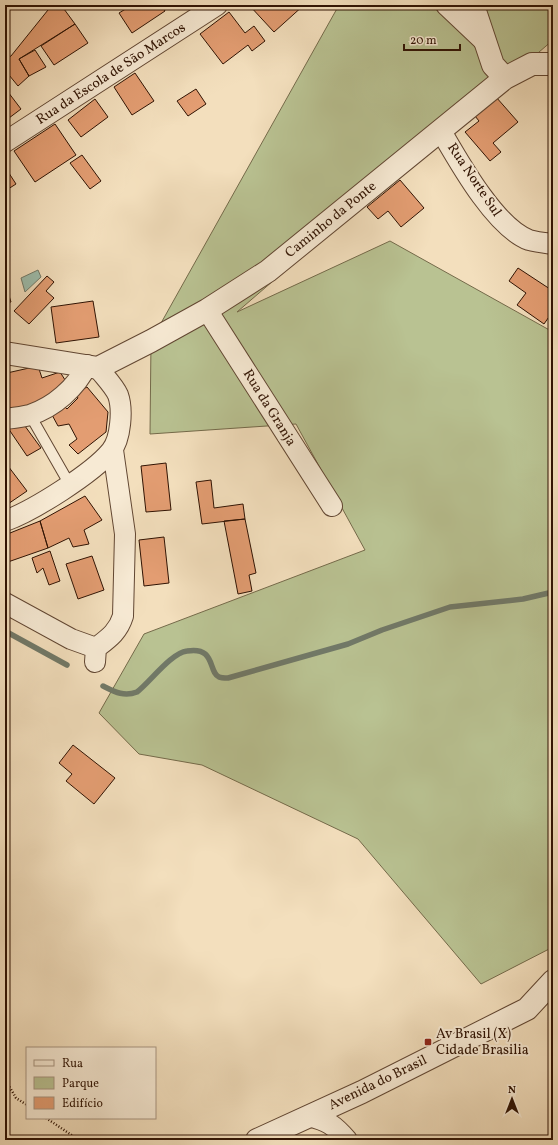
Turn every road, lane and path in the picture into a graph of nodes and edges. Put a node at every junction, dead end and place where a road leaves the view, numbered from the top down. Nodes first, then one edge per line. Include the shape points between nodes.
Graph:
1 (217, 5) edge
2 (446, 5) edge
3 (473, 5) edge
4 (484, 41) junction
5 (551, 62) edge
6 (505, 78) junction
7 (441, 131) junction
8 (5, 142) edge
9 (553, 244) edge
10 (207, 310) junction
11 (5, 354) edge
12 (93, 366) junction
13 (30, 415) junction
14 (5, 420) edge
15 (113, 450) junction
16 (70, 485) junction
17 (332, 506) dead end
18 (5, 521) edge
19 (5, 603) edge
20 (553, 981) edge
21 (5, 1079) edge
22 (26, 1104) edge
23 (309, 1116) junction
24 (48, 1119) edge
25 (79, 1140) edge
26 (257, 1140) edge
27 (346, 1140) edge

1 - 8 street, Rua da Escola de São Marcos
2 - 4 street
3 - 4 street
4 - 6 street via 493,65
5 - 6 street, Caminho da Ponte via 532,64
6 - 7 street, Caminho da Ponte
7 - 9 street, Rua Norte Sul via 500,220 528,240
7 - 10 street, Caminho da Ponte via 268,271
10 - 12 street, Caminho da Ponte
10 - 17 street, Rua da Granja
11 - 12 street
12 - 13 street via 70,391
12 - 15 street via 118,395 120,427
13 - 14 street
13 - 16 lane
15 - 16 street
15 - 19 street via 125,534 123,616 119,627 95,655
16 - 18 street
20 - 23 street, Avenida do Brasil via 527,1009
21 - 22 path via 16,1098
23 - 26 street, Avenida do Brasil
23 - 27 street via 336,1127
24 - 25 path

